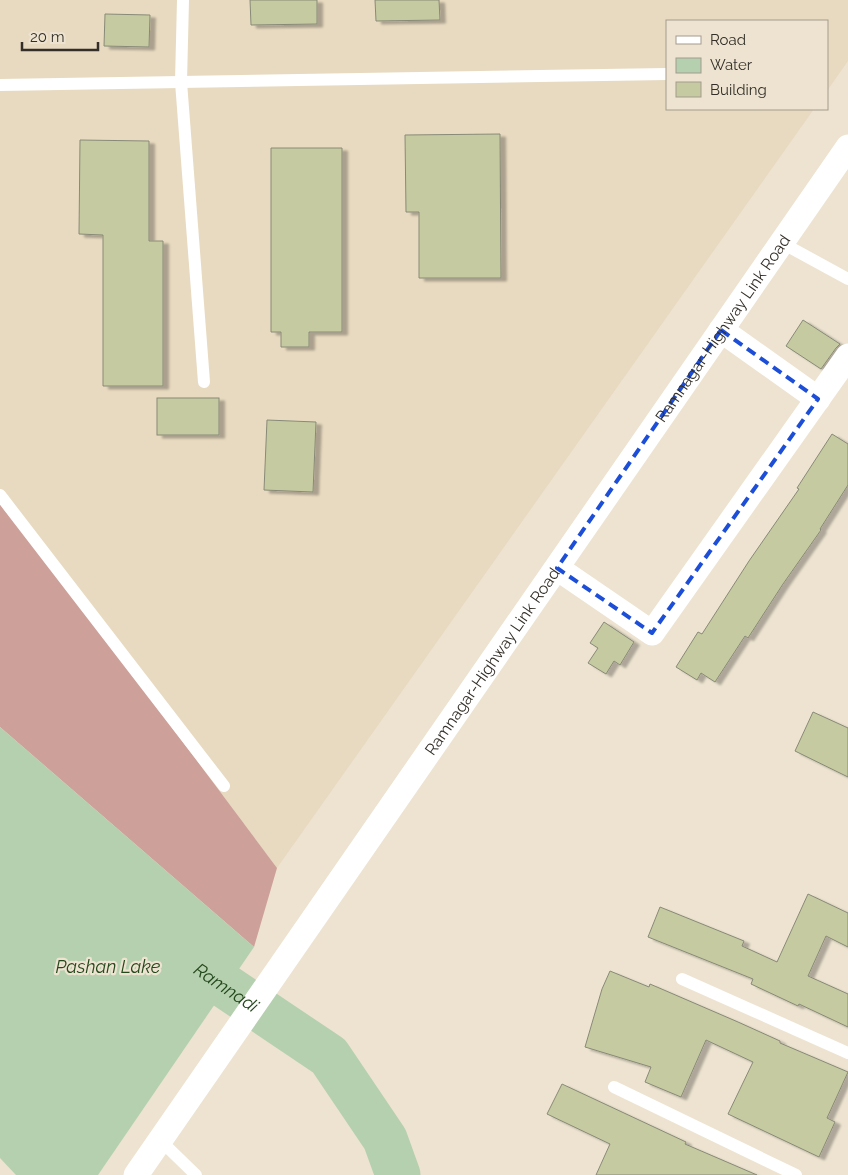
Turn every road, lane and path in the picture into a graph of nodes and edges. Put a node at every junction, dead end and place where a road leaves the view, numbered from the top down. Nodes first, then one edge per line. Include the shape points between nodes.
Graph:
1 (183, 0) edge
2 (666, 74) edge
3 (180, 82) junction
4 (0, 85) edge
5 (848, 147) edge
6 (782, 243) junction
7 (848, 279) edge
8 (721, 330) junction
9 (848, 356) edge
10 (204, 382) dead end
11 (818, 399) junction
12 (0, 495) edge
13 (557, 568) junction
14 (224, 786) dead end
15 (682, 978) dead end
16 (848, 1053) edge
17 (614, 1087) dead end
18 (160, 1140) junction
19 (136, 1175) edge
20 (196, 1175) edge
21 (796, 1175) edge

1 - 3 lane
2 - 3 lane
3 - 4 lane
3 - 10 lane
5 - 6 street, Ramnagar-Highway Link Road
6 - 7 lane
6 - 8 street, Ramnagar-Highway Link Road
8 - 11 street
8 - 13 street, Ramnagar-Highway Link Road
9 - 11 street
11 - 13 street via 652,633
12 - 14 lane
13 - 18 street, Ramnagar-Highway Link Road
15 - 16 lane
17 - 21 lane
18 - 19 street, Ramnagar-Highway Link Road
18 - 20 lane

